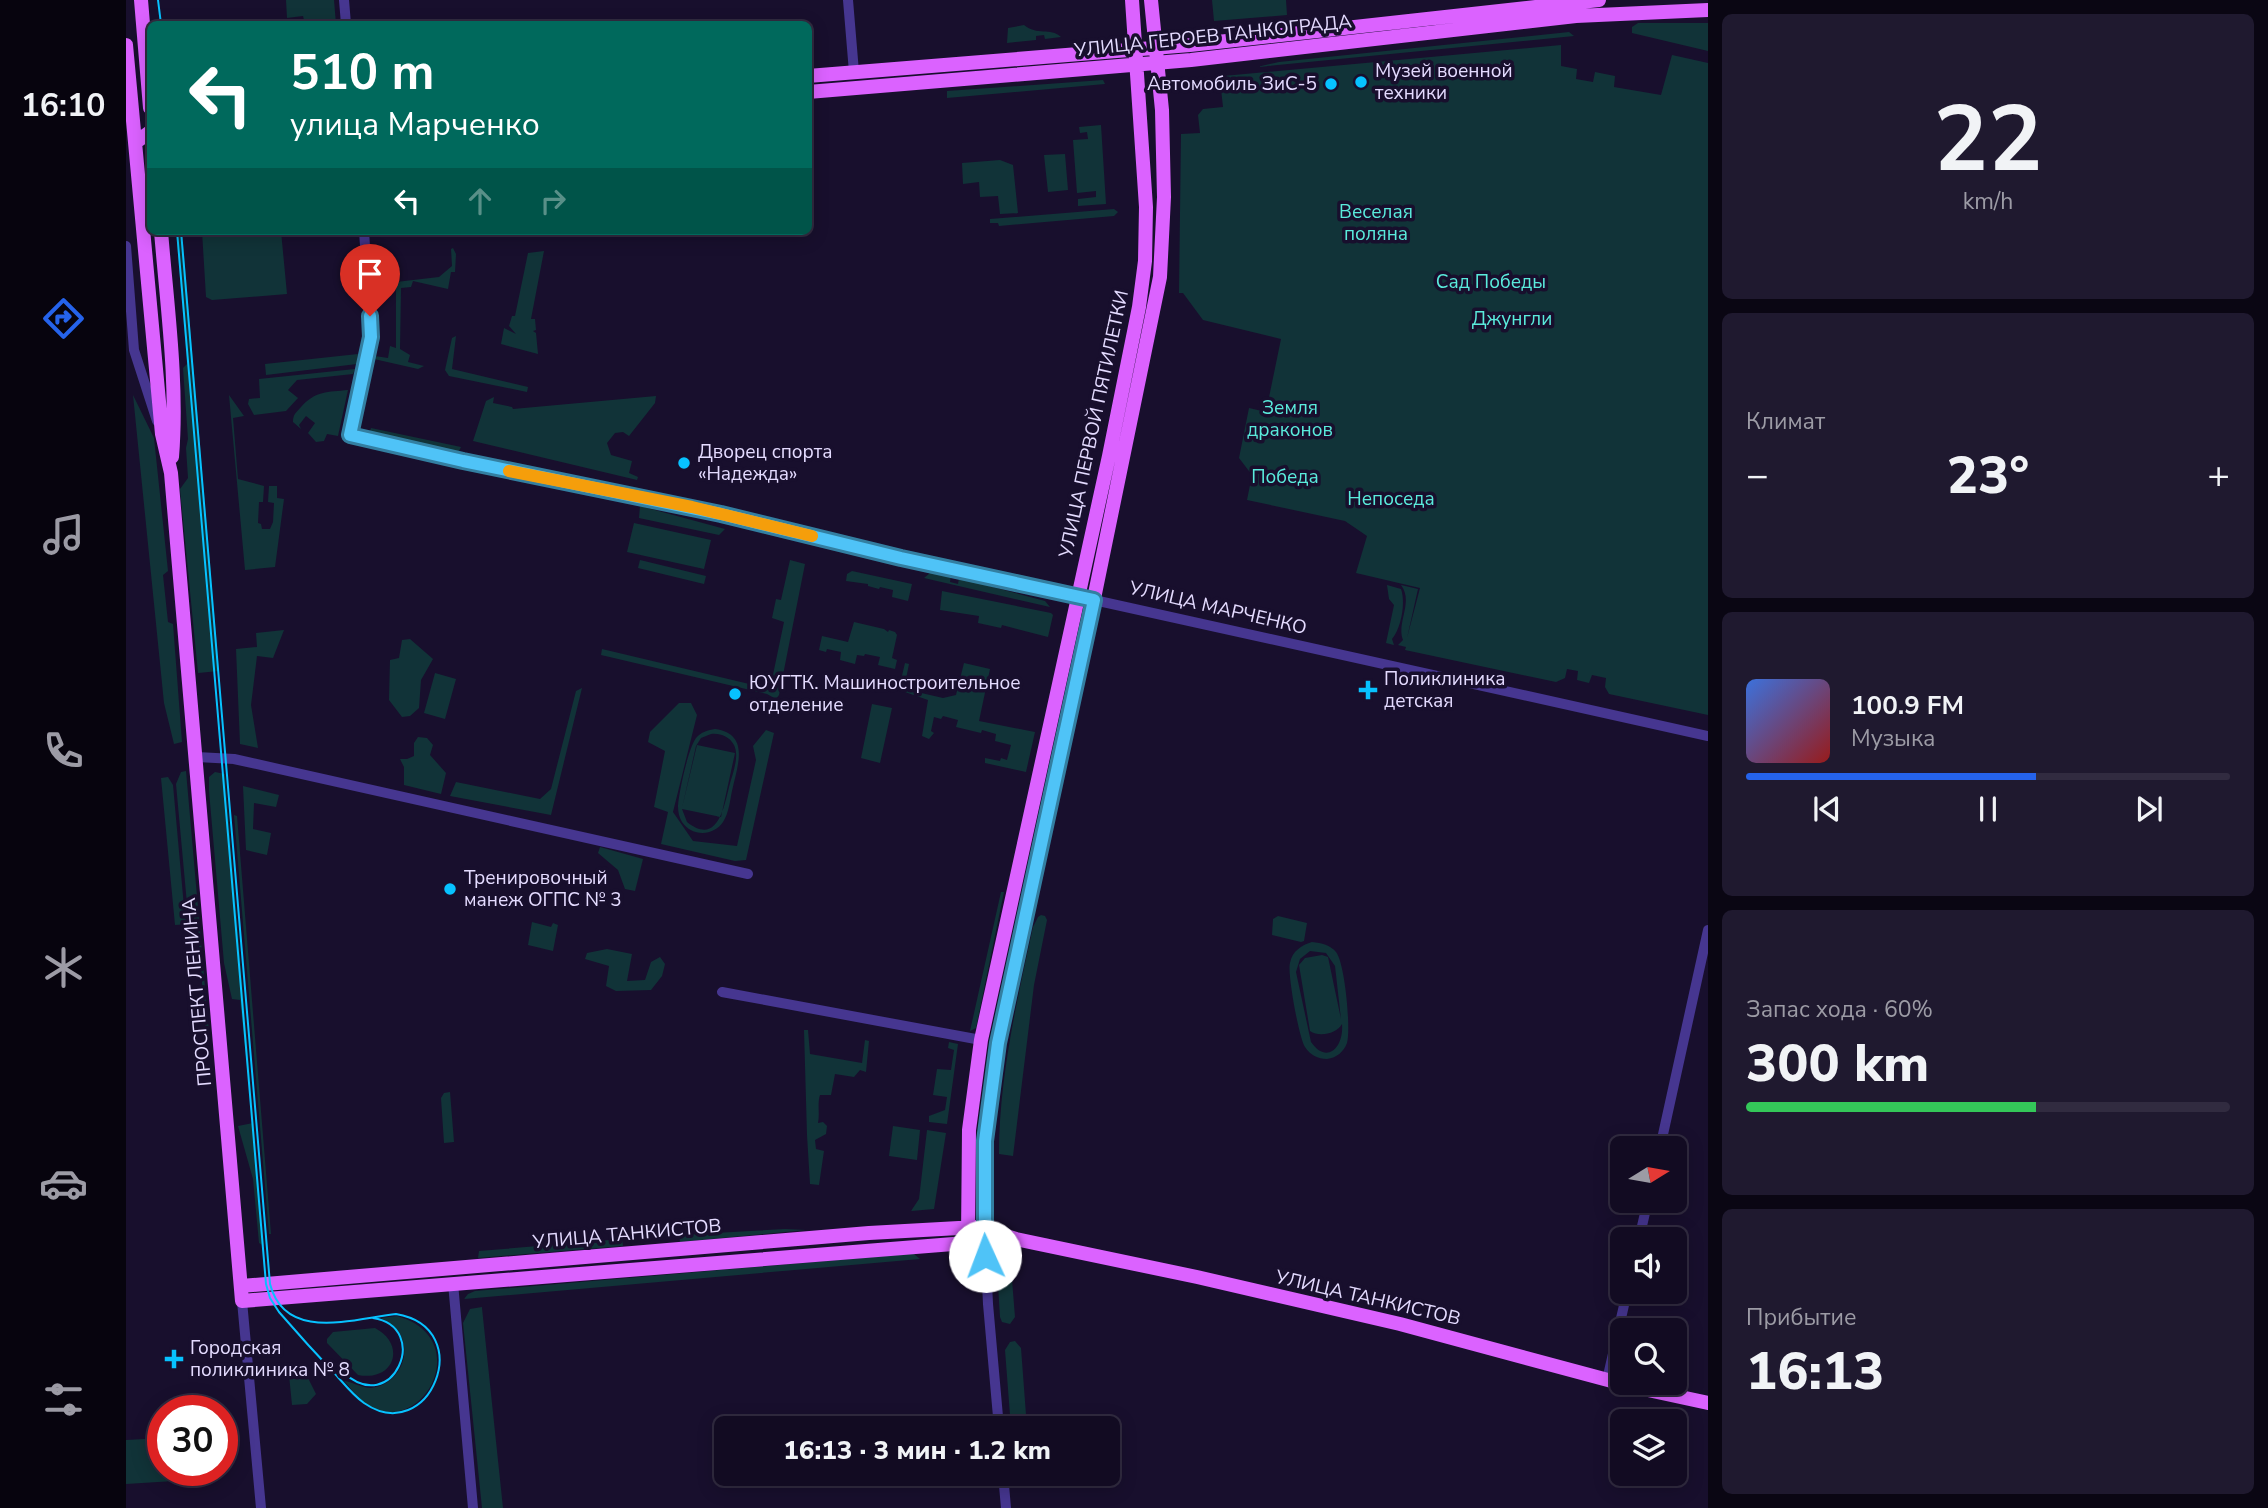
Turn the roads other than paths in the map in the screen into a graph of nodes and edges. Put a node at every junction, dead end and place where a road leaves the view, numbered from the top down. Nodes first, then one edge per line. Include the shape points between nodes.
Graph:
1 (141, 0) edge
2 (344, 0) edge
3 (848, 0) edge
4 (1132, 0) edge
5 (1151, 0) edge
6 (1598, 0) edge
7 (1623, 6) edge
8 (1708, 10) edge
9 (346, 21) edge
10 (126, 45) edge
11 (1156, 47) junction
12 (1136, 48) junction
13 (1158, 63) junction
14 (1138, 65) junction
15 (147, 72) edge
16 (854, 72) junction
17 (812, 76) edge
18 (855, 88) junction
19 (812, 92) edge
20 (147, 134) edge
21 (136, 142) junction
22 (147, 145) edge
23 (160, 235) edge
24 (364, 235) edge
25 (126, 246) edge
26 (162, 434) junction
27 (171, 473) junction
28 (1077, 596) junction
29 (1094, 600) junction
30 (1708, 737) edge
31 (197, 757) junction
32 (748, 874) dead end
33 (1708, 930) edge
34 (722, 992) dead end
35 (981, 1040) junction
36 (1663, 1136) edge
37 (985, 1234) junction
38 (968, 1235) junction
39 (985, 1256) junction
40 (452, 1276) junction
41 (242, 1293) junction
42 (1624, 1304) edge
43 (1607, 1380) junction
44 (1708, 1403) edge
45 (998, 1416) edge
46 (1004, 1486) edge
47 (261, 1508) edge
48 (473, 1508) edge
49 (1006, 1508) edge

1 - 15 main road
2 - 9 street
3 - 16 street
4 - 12 main road, УЛИЦА ПЕРВОЙ ПЯТИЛЕТКИ
5 - 11 main road, УЛИЦА ПЕРВОЙ ПЯТИЛЕТКИ
6 - 11 main road, УЛИЦА ГЕРОЕВ ТАНКОГРАДА
7 - 8 main road, УЛИЦА ГЕРОЕВ ТАНКОГРАДА
7 - 13 main road, УЛИЦА ГЕРОЕВ ТАНКОГРАДА
10 - 21 main road, ПРОСПЕКТ ЛЕНИНА
11 - 12 main road, УЛИЦА ГЕРОЕВ ТАНКОГРАДА
11 - 13 main road, УЛИЦА ПЕРВОЙ ПЯТИЛЕТКИ
12 - 14 main road, УЛИЦА ПЕРВОЙ ПЯТИЛЕТКИ
12 - 16 main road, УЛИЦА ГЕРОЕВ ТАНКОГРАДА
13 - 14 main road, УЛИЦА ГЕРОЕВ ТАНКОГРАДА
13 - 29 main road, УЛИЦА ПЕРВОЙ ПЯТИЛЕТКИ via 1164,197 1160,277
14 - 18 main road, УЛИЦА ГЕРОЕВ ТАНКОГРАДА
14 - 28 main road, УЛИЦА ПЕРВОЙ ПЯТИЛЕТКИ via 1145,261 1109,456
16 - 17 main road, УЛИЦА ГЕРОЕВ ТАНКОГРАДА
16 - 18 main road
18 - 19 main road, УЛИЦА ГЕРОЕВ ТАНКОГРАДА
20 - 21 main road
21 - 22 main road
21 - 26 main road, ПРОСПЕКТ ЛЕНИНА
23 - 27 main road, ПРОСПЕКТ ЛЕНИНА via 174,432
24 - 28 street, УЛИЦА МАРЧЕНКО via 371,337 350,435
25 - 26 street via 134,350
26 - 27 main road, ПРОСПЕКТ ЛЕНИНА
27 - 31 main road, ПРОСПЕКТ ЛЕНИНА
28 - 29 main road, УЛИЦА МАРЧЕНКО
28 - 35 main road, УЛИЦА ПЕРВОЙ ПЯТИЛЕТКИ
29 - 30 street, УЛИЦА МАРЧЕНКО
29 - 37 main road, УЛИЦА ПЕРВОЙ ПЯТИЛЕТКИ via 998,1043 985,1141
31 - 32 street via 234,759
31 - 41 main road, ПРОСПЕКТ ЛЕНИНА
33 - 36 street
34 - 35 street
35 - 38 main road, УЛИЦА ПЕРВОЙ ПЯТИЛЕТКИ via 969,1130
37 - 38 main road, УЛИЦА ТАНКИСТОВ
37 - 39 street, УЛИЦА ПЕРВОЙ ПЯТИЛЕТКИ
37 - 43 main road, УЛИЦА ТАНКИСТОВ via 1400,1324
38 - 39 street
38 - 40 main road, УЛИЦА ТАНКИСТОВ via 869,1233
39 - 45 street, УЛИЦА ПЕРВОЙ ПЯТИЛЕТКИ
40 - 41 main road, УЛИЦА ТАНКИСТОВ
40 - 48 street
41 - 47 street, ПРОСПЕКТ ЛЕНИНА
42 - 43 street
43 - 44 main road, УЛИЦА ТАНКИСТОВ
46 - 49 street

